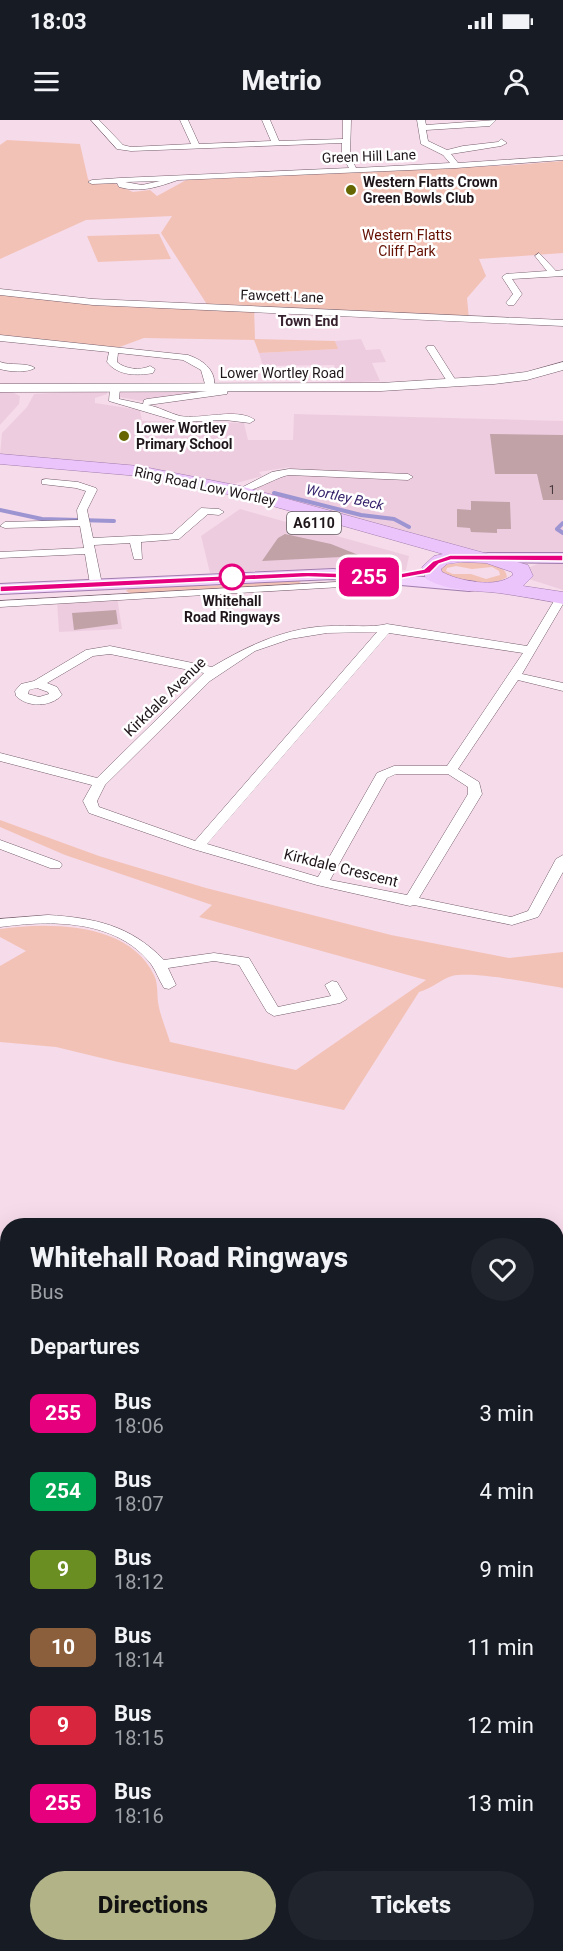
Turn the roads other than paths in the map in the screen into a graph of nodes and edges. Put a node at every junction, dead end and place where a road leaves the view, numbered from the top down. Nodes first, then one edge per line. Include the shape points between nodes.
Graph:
1 (95, 120) edge
2 (184, 120) edge
3 (266, 120) edge
4 (347, 120) edge
5 (492, 120) edge
6 (421, 124) edge
7 (346, 141) junction
8 (501, 141) dead end
9 (276, 143) junction
10 (196, 147) junction
11 (446, 153) junction
12 (563, 158) edge
13 (456, 166) junction
14 (354, 171) junction
15 (92, 182) dead end
16 (539, 256) dead end
17 (559, 273) edge
18 (0, 292) edge
19 (511, 303) dead end
20 (563, 323) edge
21 (3, 338) edge
22 (431, 348) dead end
23 (1, 349) edge
24 (114, 350) junction
25 (0, 365) edge
26 (563, 366) edge
27 (30, 368) dead end
28 (150, 369) dead end
29 (453, 384) junction
30 (0, 388) edge
31 (115, 388) junction
32 (225, 388) junction
33 (210, 389) junction
34 (147, 402) dead end
35 (250, 420) dead end
36 (0, 459) edge
37 (0, 467) edge
38 (408, 477) dead end
39 (46, 482) dead end
40 (240, 491) junction
41 (219, 512) dead end
42 (306, 521) junction
43 (83, 523) junction
44 (5, 525) dead end
45 (135, 540) junction
46 (88, 547) junction
47 (0, 555) edge
48 (138, 557) dead end
49 (481, 557) junction
50 (563, 558) edge
51 (431, 567) junction
52 (524, 573) junction
53 (392, 578) junction
54 (309, 580) junction
55 (96, 584) junction
56 (337, 585) dead end
57 (469, 586) junction
58 (493, 587) junction
59 (0, 589) edge
60 (122, 590) junction
61 (50, 594) junction
62 (562, 595) edge
63 (0, 604) edge
64 (387, 628) junction
65 (529, 650) junction
66 (214, 671) junction
67 (515, 676) junction
68 (38, 684) dead end
69 (563, 687) edge
70 (0, 757) edge
71 (451, 770) junction
72 (100, 783) junction
73 (90, 801) joint
74 (0, 844) edge
75 (198, 846) junction
76 (563, 859) edge
77 (55, 865) dead end
78 (322, 882) junction
79 (410, 902) junction
80 (0, 923) edge
81 (161, 965) junction
82 (169, 986) dead end
83 (332, 986) dead end

1 - 10 street via 120,147
2 - 10 street
3 - 9 street
4 - 7 street
5 - 6 street via 486,125
6 - 11 street via 424,142
7 - 9 street
7 - 14 street via 346,156
8 - 11 street
9 - 10 street
11 - 13 street
12 - 13 street, Green Hill Lane
13 - 14 street, Green Hill Lane
14 - 15 street, Green Hill Lane via 176,178 132,189 120,180
16 - 17 street
17 - 19 street via 506,277 518,294
18 - 20 street, Fawcett Lane via 93,302
21 - 23 street
21 - 24 street
22 - 29 street
24 - 28 street via 112,362 116,367 128,371
24 - 33 street via 162,353 197,362 207,369
25 - 27 street
26 - 29 street, Lower Wortley Road via 527,376
29 - 32 street, Lower Wortley Road
30 - 31 street, Lower Wortley Road
31 - 33 street, Lower Wortley Road
31 - 35 street via 114,401 180,420 225,414
32 - 33 street, Lower Wortley Road
32 - 34 street via 224,392
36 - 40 highway, Ring Road Low Wortley / A6110 via 139,471
37 - 42 highway, Ring Road Low Wortley / A6110 via 138,482
38 - 40 street via 290,472 276,474
39 - 43 street via 92,490 82,510
40 - 42 highway via 243,499
40 - 49 highway, Ring Road Low Wortley / A6110
41 - 45 street via 201,509 190,526 175,537
42 - 51 highway, Ring Road Low Wortley / A6110 via 398,545 427,560
43 - 44 street
43 - 46 street
45 - 46 street
45 - 48 street
46 - 47 street
46 - 55 street
49 - 50 main road
49 - 51 highway, A6110 via 450,557
49 - 52 highway, A6110 via 512,565
50 - 52 main road via 532,565
51 - 53 main road via 414,575
51 - 57 highway, A6110 via 437,578
52 - 58 highway, A6110 via 515,584
52 - 62 highway, A6110
53 - 54 main road
53 - 57 main road
54 - 56 street
54 - 60 main road
55 - 60 main road
55 - 61 main road
57 - 58 highway, A6110
58 - 62 highway, A6110
59 - 61 main road
60 - 61 street
61 - 63 street
62 - 65 street
64 - 65 street, Kirkdale Avenue
64 - 66 street, Kirkdale Avenue via 292,633 247,649
64 - 75 street
65 - 67 street
66 - 68 street via 110,650 90,653
66 - 72 street, Kirkdale Avenue
67 - 69 street
67 - 71 street
70 - 72 street
71 - 78 street via 394,770 382,776
71 - 79 street via 474,785 475,794
72 - 73 street, Kirkdale Avenue
73 - 75 street, Kirkdale Crescent via 94,810
74 - 77 street
75 - 78 street, Kirkdale Crescent
76 - 79 street, Kirkdale Crescent via 532,914 512,921
78 - 79 street, Kirkdale Crescent
80 - 81 street via 43,918 88,924 129,938
81 - 82 street
81 - 83 street via 214,957 243,961 274,1012 339,999

